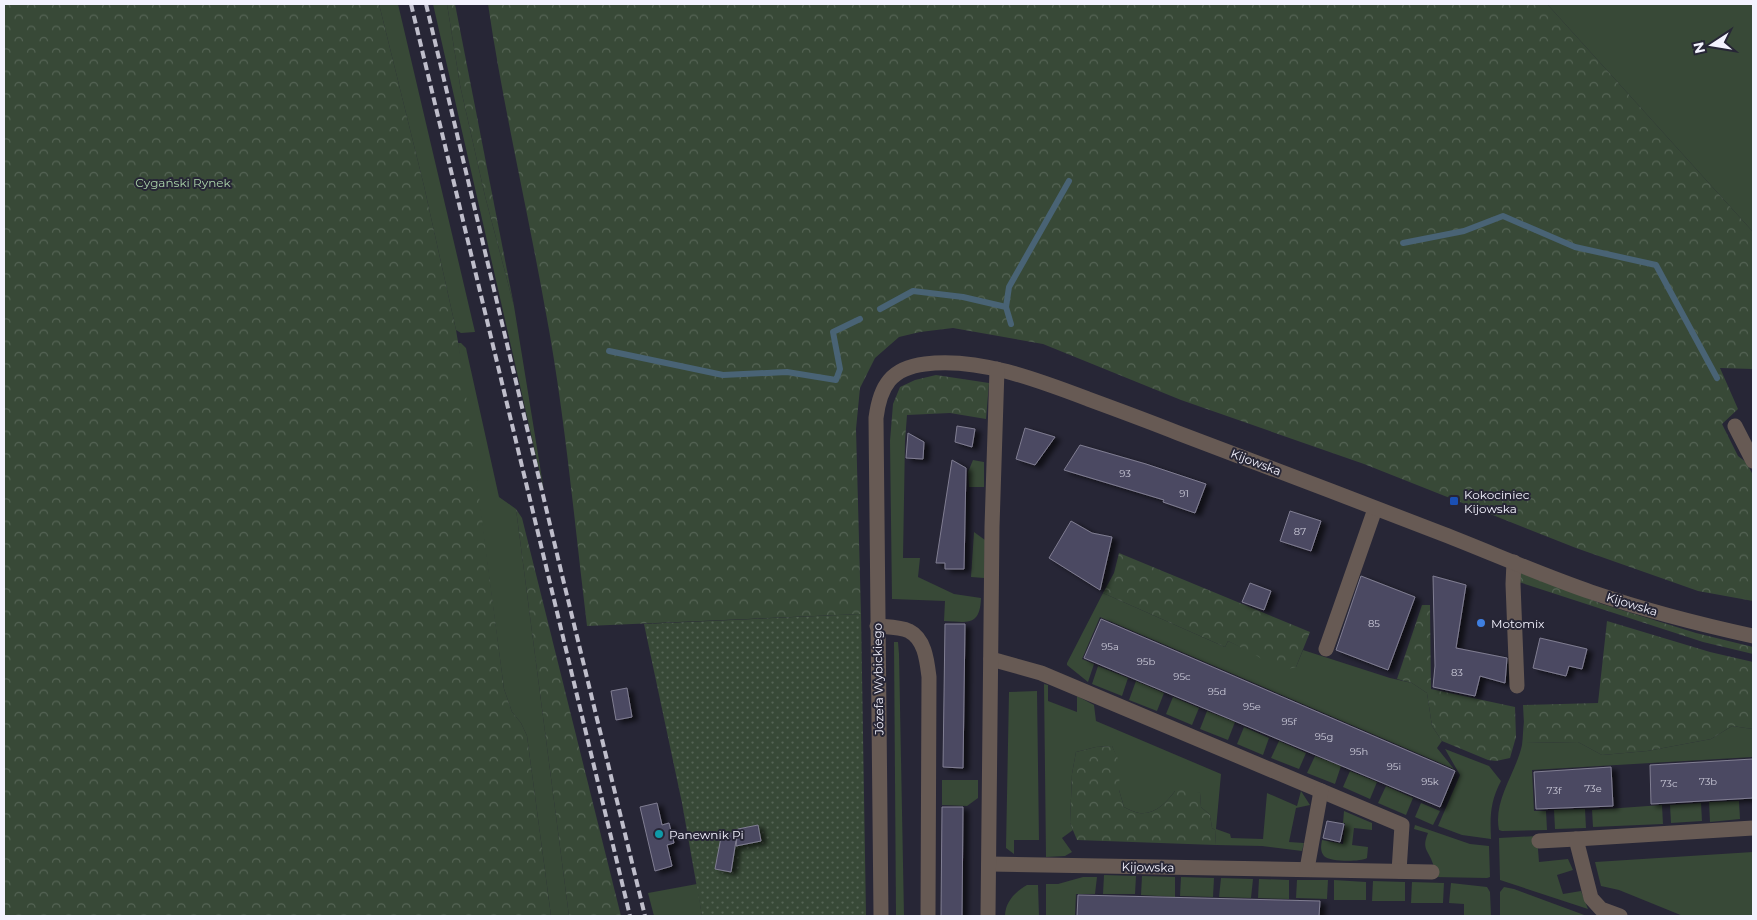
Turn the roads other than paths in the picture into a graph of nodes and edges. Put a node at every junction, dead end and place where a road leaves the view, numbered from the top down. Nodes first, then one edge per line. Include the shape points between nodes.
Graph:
1 (997, 369) junction
2 (1735, 426) dead end
3 (876, 442) joint
4 (1753, 461) edge
5 (1376, 509) junction
6 (1514, 562) junction
7 (877, 626) junction
8 (1753, 636) edge
9 (1326, 649) dead end
10 (991, 659) junction
11 (1517, 686) dead end
12 (1321, 791) junction
13 (1753, 828) edge
14 (1576, 839) junction
15 (1539, 841) dead end
16 (989, 864) junction
17 (1307, 869) junction
18 (1398, 871) junction
19 (1432, 872) dead end
20 (881, 916) edge
21 (928, 916) edge
22 (988, 916) edge
23 (1620, 916) edge

1 - 3 street, Kijowska via 938,363 910,366 897,372 878,402
1 - 5 street, Kijowska via 1041,381
1 - 10 street
2 - 4 street
3 - 7 street, Józefa Wybickiego
5 - 6 street, Kijowska
5 - 9 street
6 - 8 street, Kijowska via 1590,592
6 - 11 street
7 - 20 street, Józefa Wybickiego
7 - 21 street via 907,630 916,636 927,662
10 - 12 street via 1041,673
10 - 16 street
12 - 17 street
12 - 18 street via 1402,825
13 - 14 street
14 - 15 street
14 - 23 street via 1591,898 1601,909
16 - 17 street, Kijowska
16 - 22 street
17 - 18 street, Kijowska
18 - 19 street, Kijowska

